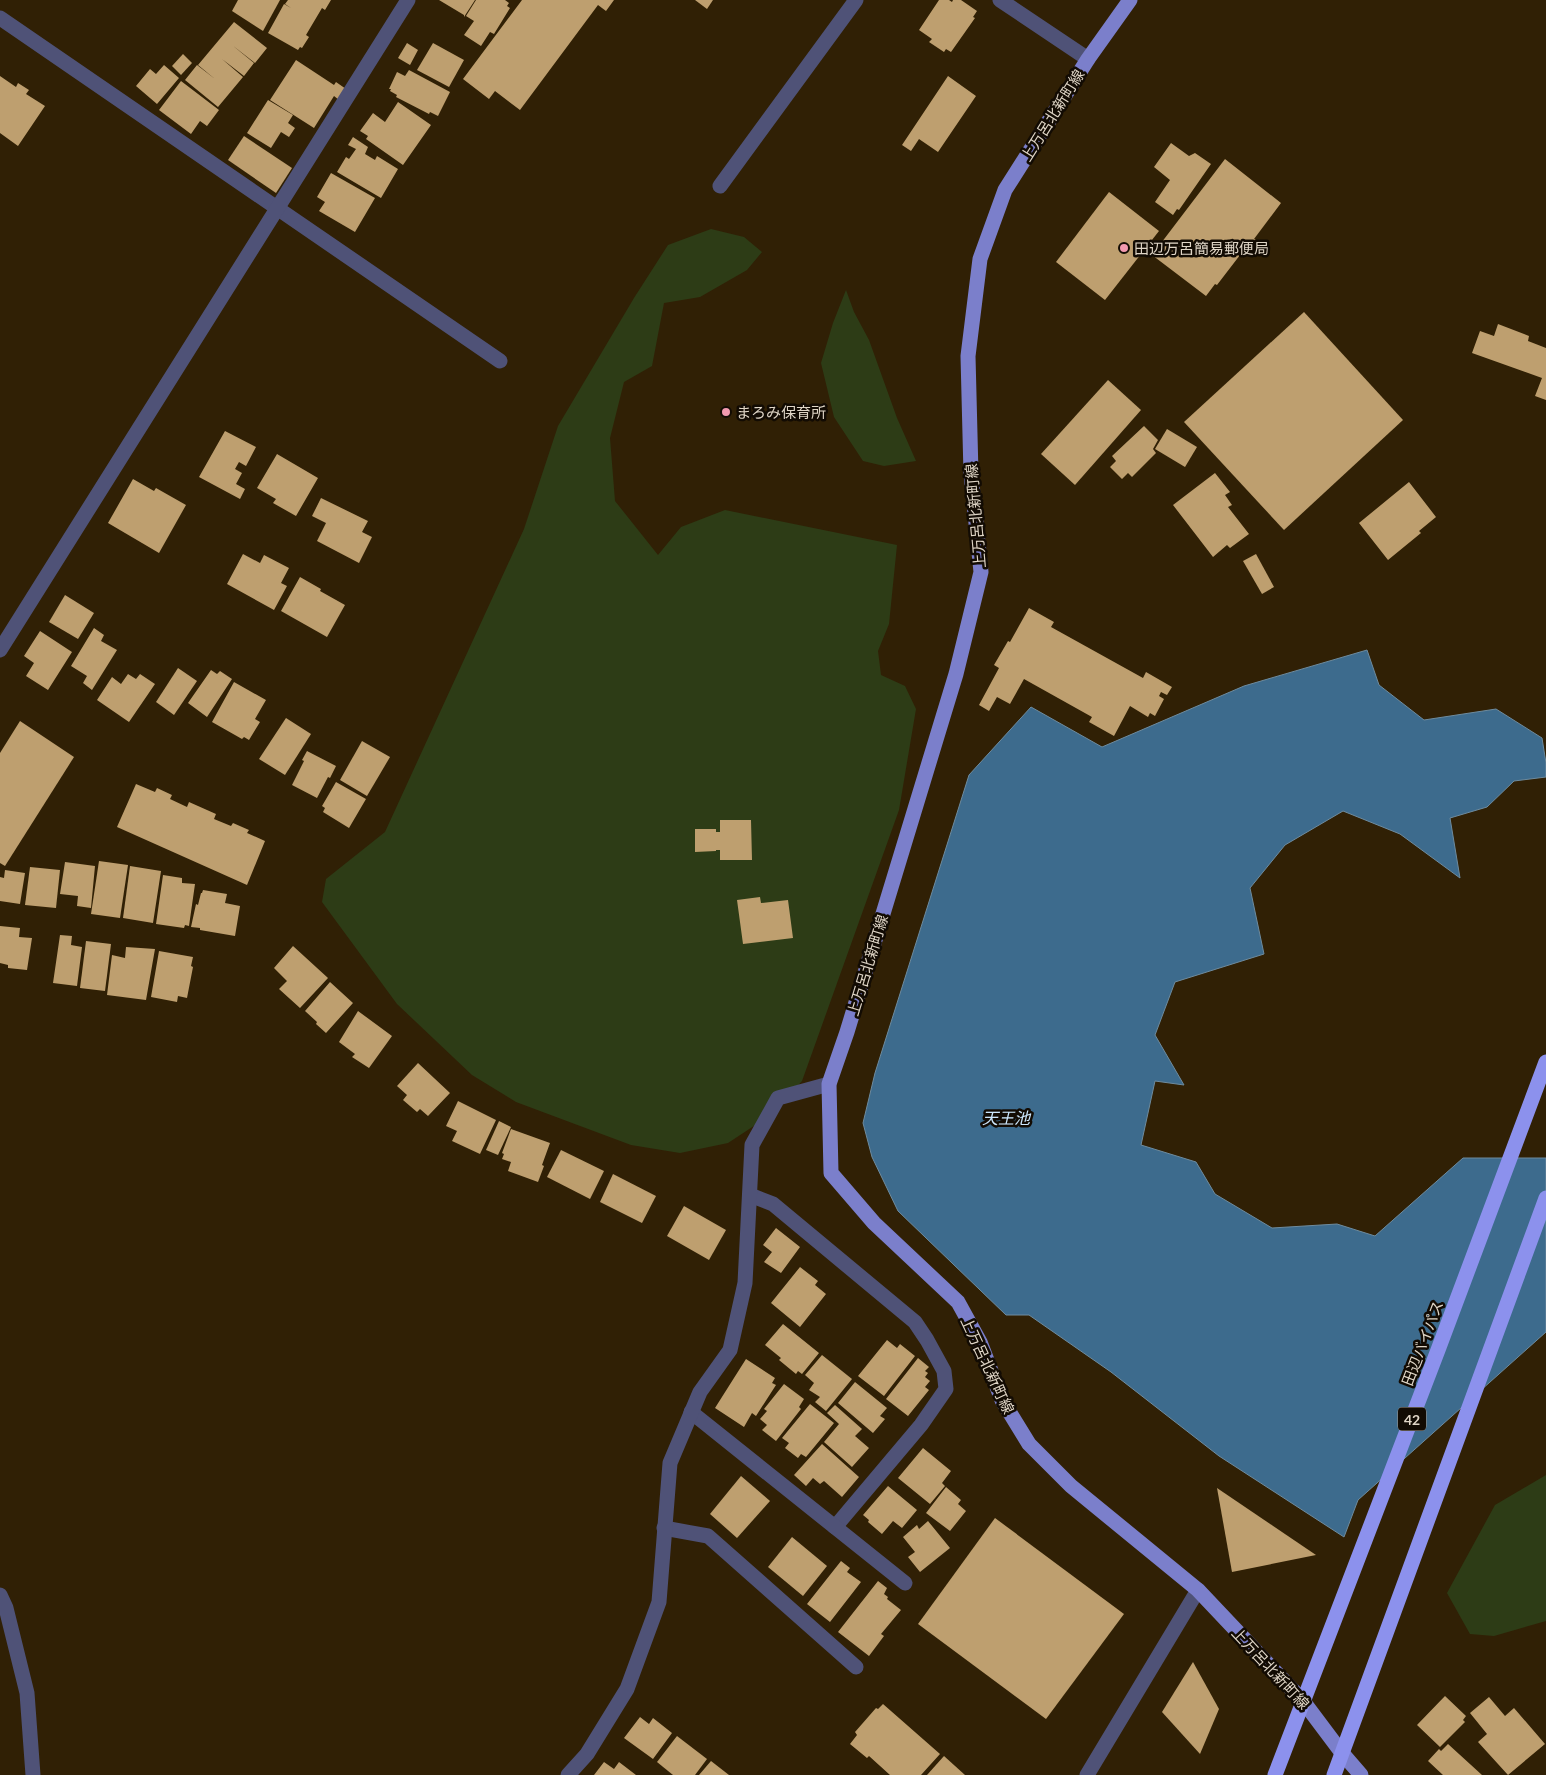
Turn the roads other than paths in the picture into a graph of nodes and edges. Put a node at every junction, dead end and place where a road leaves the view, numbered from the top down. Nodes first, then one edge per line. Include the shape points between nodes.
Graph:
1 (408, 0) edge
2 (856, 0) edge
3 (1000, 0) edge
4 (1130, 0) edge
5 (0, 18) edge
6 (1088, 58) junction
7 (720, 186) dead end
8 (279, 208) junction
9 (500, 361) dead end
10 (0, 650) edge
11 (1546, 1062) edge
12 (830, 1084) junction
13 (750, 1195) junction
14 (1546, 1198) edge
15 (692, 1412) junction
16 (835, 1527) junction
17 (664, 1528) junction
18 (905, 1583) dead end
19 (1198, 1590) junction
20 (0, 1595) edge
21 (856, 1667) dead end
22 (1303, 1701) junction
23 (1342, 1753) junction
24 (33, 1775) edge
25 (568, 1775) edge
26 (1087, 1775) edge
27 (1275, 1775) edge
28 (1334, 1775) edge
29 (1361, 1775) edge

1 - 8 street
2 - 7 street
3 - 6 street
4 - 6 main road, 上万呂北新町線
5 - 8 street
6 - 12 main road, 上万呂北新町線 via 1005,190 980,259 968,356 971,474 981,572 956,674
8 - 9 street
8 - 10 street
11 - 22 highway, 田辺バイパス / 42
12 - 13 street via 778,1098 752,1145
12 - 19 main road, 上万呂北新町線 via 831,1173 874,1223 958,1302 980,1342 1002,1400 1030,1444 1071,1486
13 - 15 street via 745,1282 730,1350 700,1392
13 - 16 street via 773,1204 915,1322 944,1371 946,1389 921,1425
14 - 23 highway
15 - 16 street
15 - 17 street via 670,1463
16 - 18 street
17 - 21 street via 708,1536
17 - 25 street via 659,1602 627,1689 587,1754
19 - 22 main road, 上万呂北新町線
19 - 26 street
20 - 24 street via 27,1693
22 - 23 main road, 上万呂北新町線
22 - 27 highway, 田辺バイパス / 42
23 - 28 highway
23 - 29 main road, 上万呂北新町線

